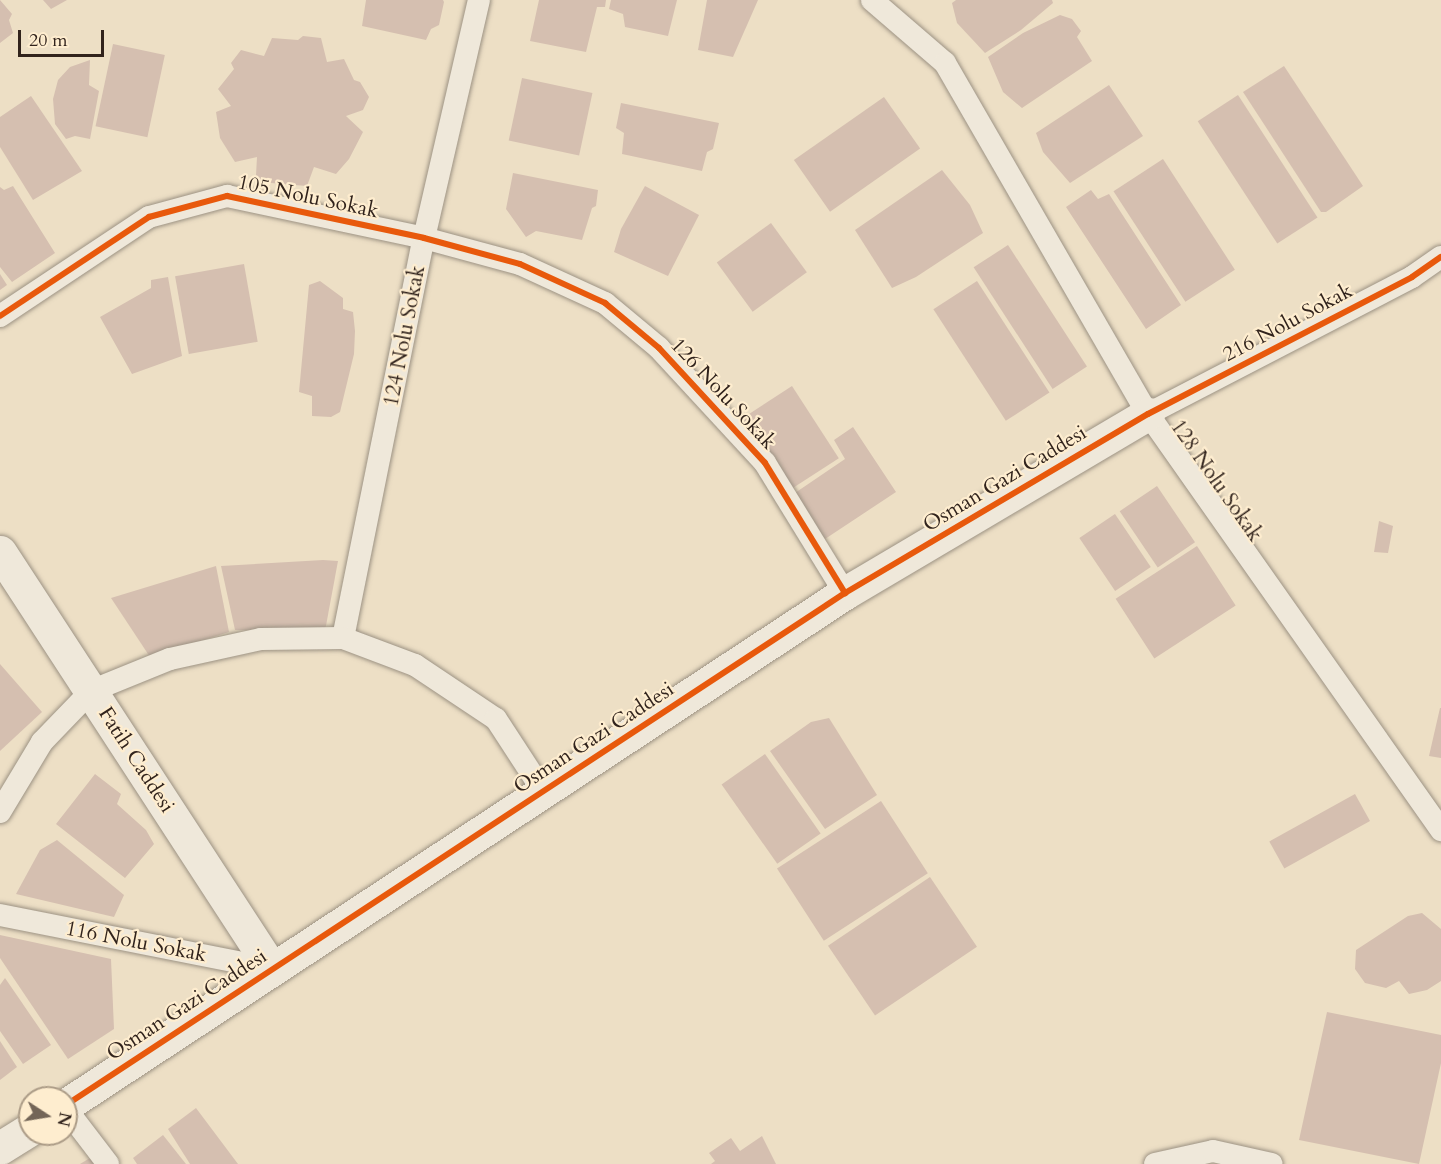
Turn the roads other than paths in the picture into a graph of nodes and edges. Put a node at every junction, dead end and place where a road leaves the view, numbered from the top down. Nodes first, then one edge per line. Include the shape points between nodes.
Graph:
1 (479, 0) edge
2 (872, 0) edge
3 (424, 238) junction
4 (1441, 257) edge
5 (0, 316) edge
6 (1148, 414) junction
7 (0, 552) edge
8 (845, 593) junction
9 (343, 638) junction
10 (91, 691) junction
11 (543, 791) junction
12 (0, 812) edge
13 (1441, 830) edge
14 (0, 915) edge
15 (272, 969) junction
16 (78, 1099) edge
17 (78, 1123) edge
18 (18, 1136) edge
19 (0, 1148) edge
20 (108, 1164) edge
21 (1155, 1164) edge
22 (1272, 1164) edge

1 - 3 street, 124 Nolu Sokak
2 - 6 street, 128 Nolu Sokak via 945,63
3 - 5 street, 105 Nolu Sokak via 227,196 149,217
3 - 8 street, 126 Nolu Sokak via 520,264 605,303 659,348 765,463
3 - 9 street, 124 Nolu Sokak
4 - 6 street, 216 Nolu Sokak via 1412,277
6 - 8 street, Osman Gazi Caddesi
6 - 13 street, 128 Nolu Sokak
7 - 10 street, Fatih Caddesi
8 - 11 street, Osman Gazi Caddesi
9 - 10 street via 261,639 170,659
9 - 11 street via 415,665 496,719
10 - 12 street via 42,742
10 - 15 street, Fatih Caddesi
11 - 15 street, Osman Gazi Caddesi
14 - 15 street, 116 Nolu Sokak
15 - 16 street, Osman Gazi Caddesi
17 - 20 street
18 - 19 street
21 - 22 street via 1213,1151

